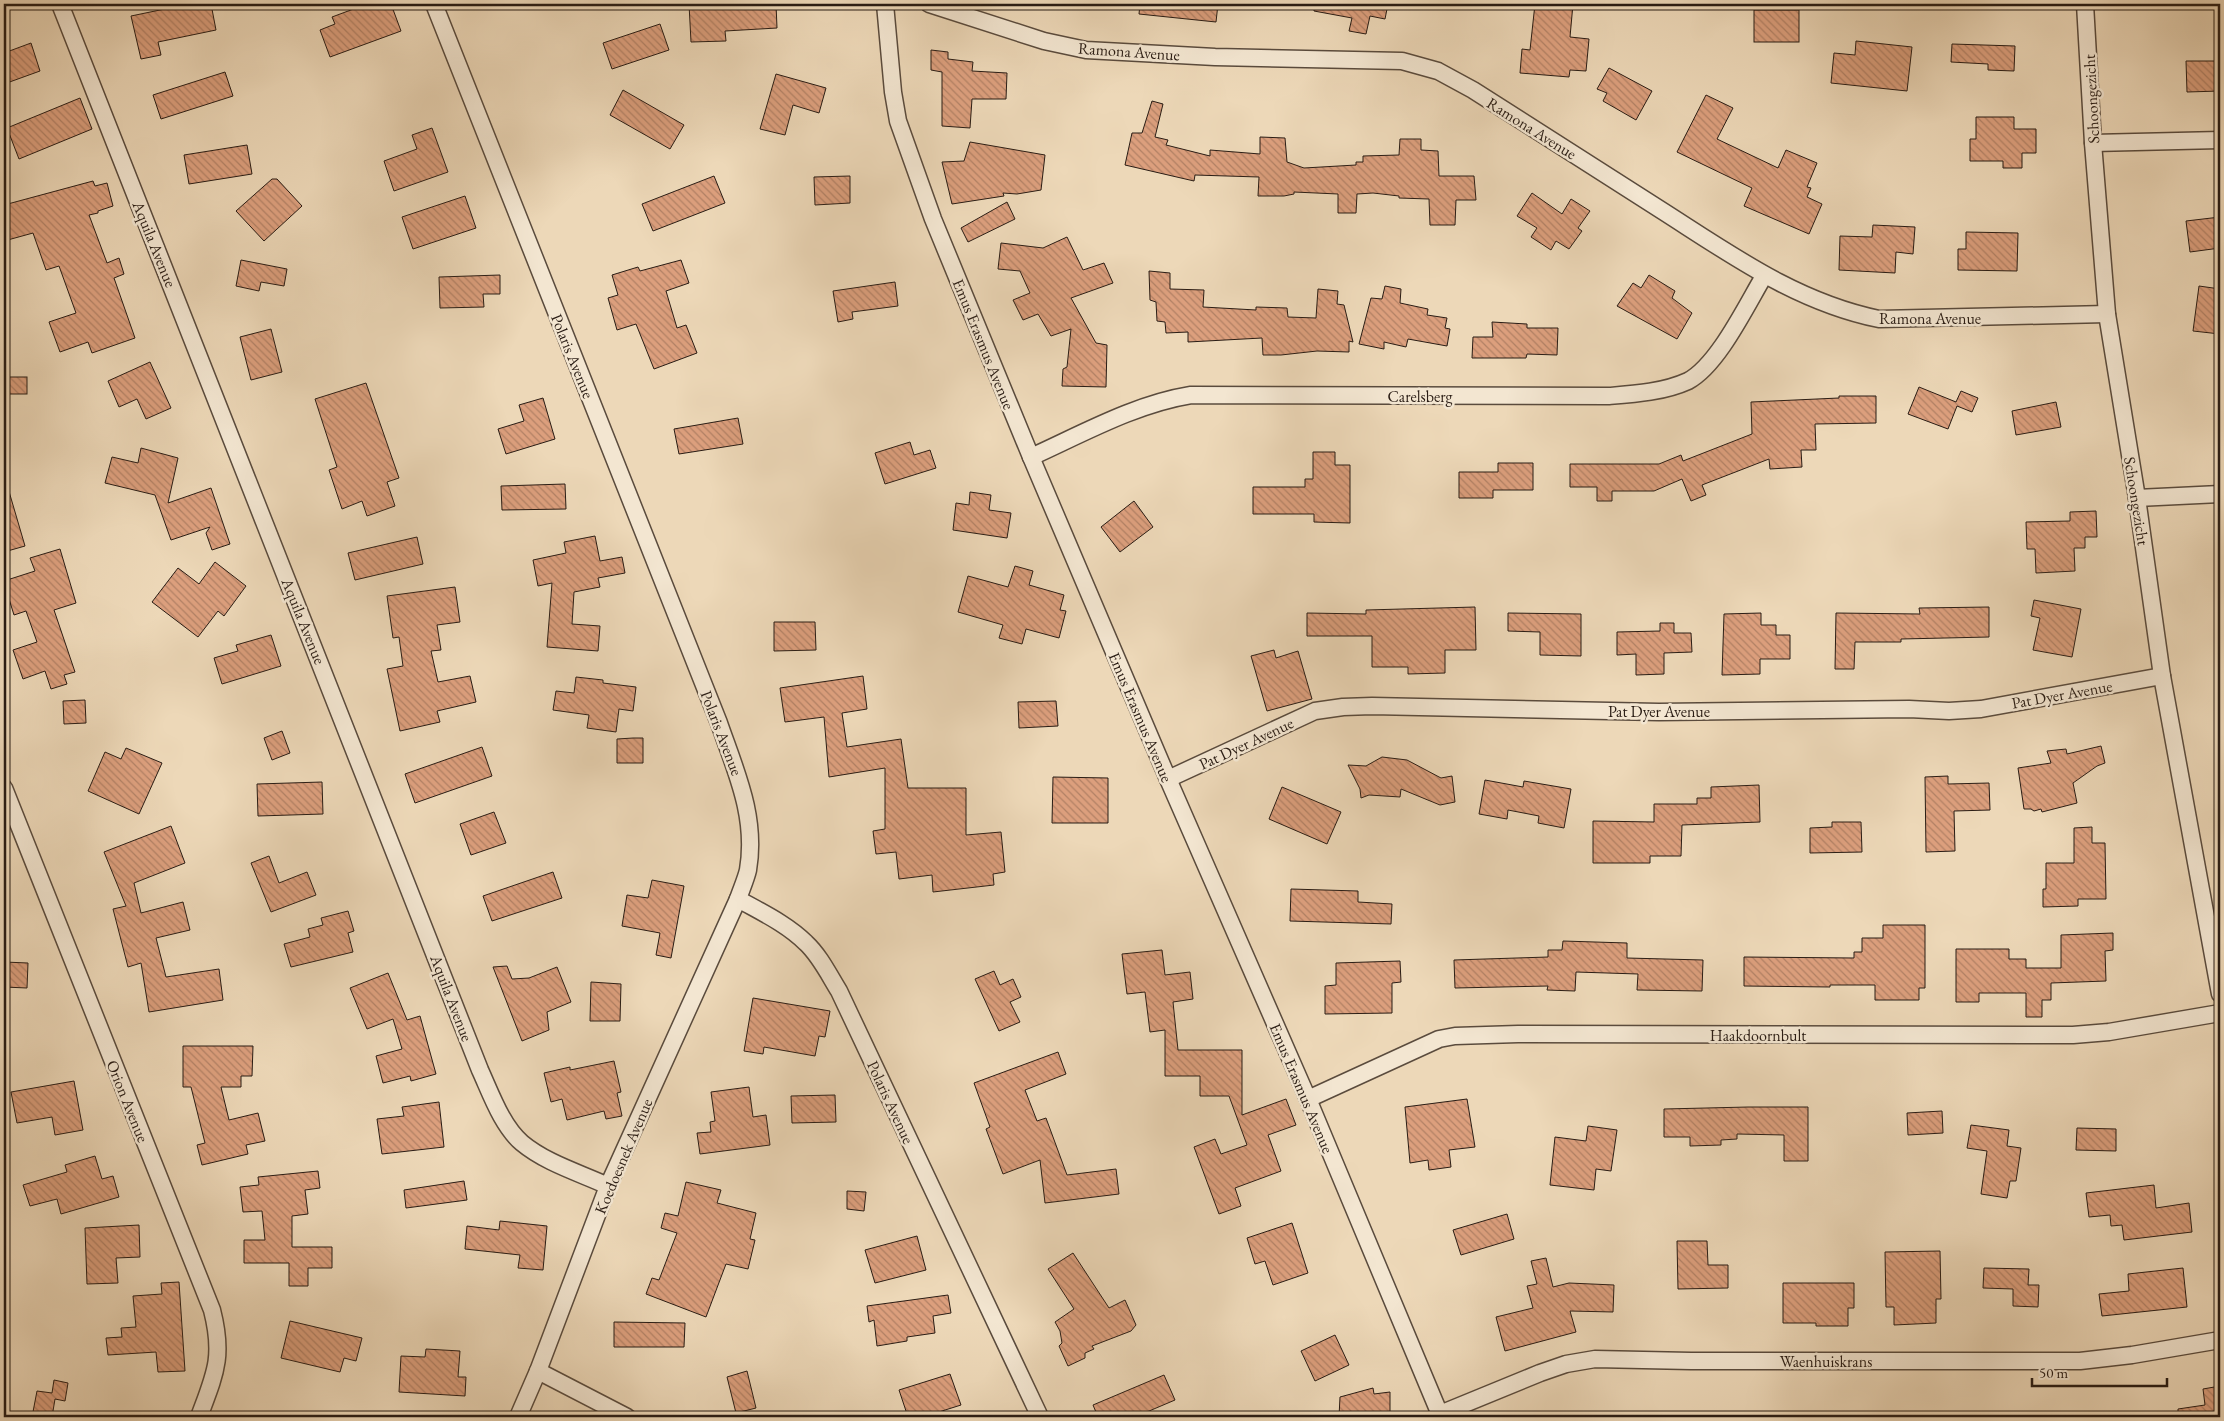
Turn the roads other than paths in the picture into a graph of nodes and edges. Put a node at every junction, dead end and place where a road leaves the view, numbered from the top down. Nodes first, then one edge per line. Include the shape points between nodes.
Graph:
1 (60, 4) edge
2 (434, 4) edge
3 (885, 4) edge
4 (929, 4) edge
5 (2085, 4) edge
6 (2220, 140) edge
7 (2093, 143) junction
8 (1764, 276) junction
9 (2107, 314) junction
10 (1031, 457) junction
11 (2220, 494) edge
12 (2137, 498) junction
13 (2162, 676) junction
14 (1168, 779) junction
15 (4, 788) edge
16 (738, 899) junction
17 (2220, 994) edge
18 (2220, 1013) edge
19 (1308, 1099) junction
20 (608, 1186) junction
21 (2220, 1340) edge
22 (538, 1371) junction
23 (1440, 1416) edge
24 (199, 1417) edge
25 (518, 1417) edge
26 (627, 1417) edge
27 (1040, 1417) edge

1 - 20 street, Aquila Avenue via 484,1077 504,1120 521,1142 544,1157
2 - 16 street, Polaris Avenue via 740,781 750,818 750,846 748,871
3 - 10 street, Emus Erasmus Avenue via 898,121 933,219
4 - 8 street, Ramona Avenue via 1044,41 1086,50 1215,57 1402,61 1438,71
5 - 7 street, Schoongezicht
6 - 7 street
7 - 9 street, Schoongezicht
8 - 9 street, Ramona Avenue via 1819,302 1879,319
8 - 10 street, Carelsberg via 1708,366 1688,380 1666,388 1609,396 1190,395 1142,408
9 - 12 street, Schoongezicht
10 - 14 street, Emus Erasmus Avenue
11 - 12 street
12 - 13 street, Schoongezicht
13 - 14 street, Pat Dyer Avenue via 1981,709 1949,711 1659,712 1343,707 1315,711 1285,723
13 - 17 street, Schoongezicht
14 - 19 street, Emus Erasmus Avenue
15 - 24 street, Orion Avenue via 212,1310 219,1351 216,1371
16 - 20 street, Koedoesnek Avenue
16 - 27 street, Polaris Avenue via 773,918 807,943 839,991
18 - 19 street, Haakdoornbult via 2073,1035 1455,1036 1413,1049
19 - 23 street, Emus Erasmus Avenue
20 - 22 street, Koedoesnek Avenue
21 - 23 street, Waenhuiskrans via 2080,1361 1595,1359 1540,1373
22 - 25 street, Koedoesnek Avenue
22 - 26 street

